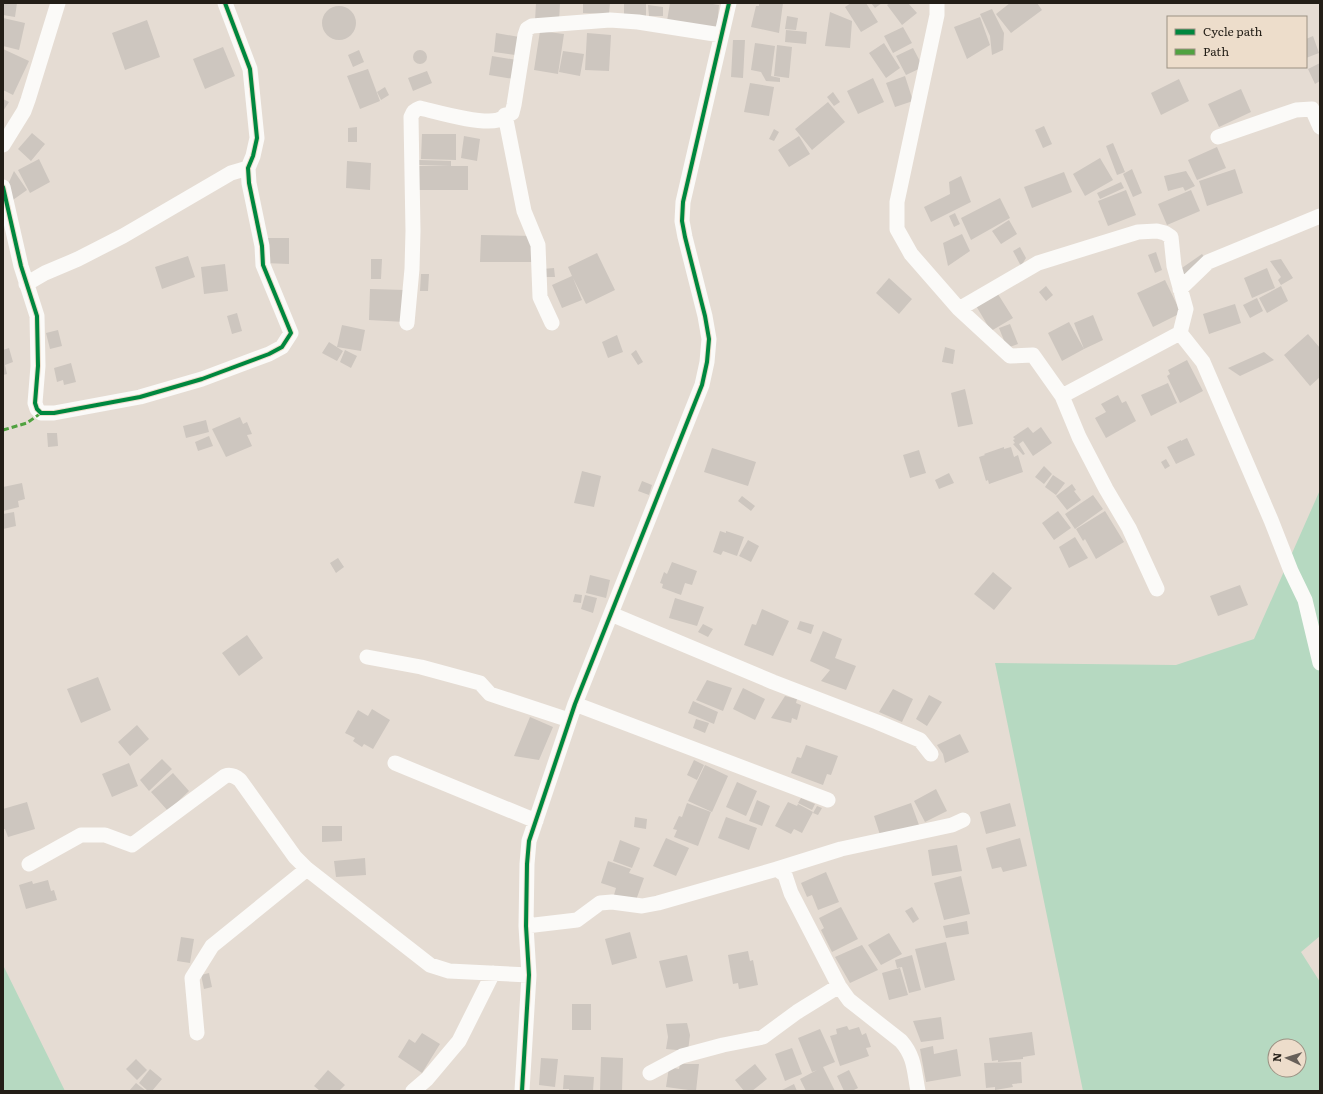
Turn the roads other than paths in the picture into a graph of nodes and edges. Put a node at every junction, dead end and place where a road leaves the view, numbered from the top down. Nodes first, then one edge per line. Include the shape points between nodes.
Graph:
1 (58, 3) edge
2 (225, 3) edge
3 (729, 3) edge
4 (937, 3) edge
5 (721, 35) junction
6 (505, 115) junction
7 (1320, 127) edge
8 (1218, 137) dead end
9 (3, 145) edge
10 (248, 168) junction
11 (3, 187) edge
12 (1320, 216) edge
13 (26, 284) junction
14 (1180, 289) junction
15 (959, 309) junction
16 (407, 323) dead end
17 (552, 323) dead end
18 (1180, 332) junction
19 (1062, 396) junction
20 (1157, 590) dead end
21 (611, 614) junction
22 (366, 657) dead end
23 (1320, 663) edge
24 (574, 704) junction
25 (570, 720) junction
26 (931, 754) dead end
27 (395, 763) dead end
28 (828, 800) dead end
29 (963, 820) dead end
30 (536, 821) junction
31 (29, 864) dead end
32 (307, 869) junction
33 (777, 869) junction
34 (526, 926) junction
35 (493, 973) junction
36 (530, 975) junction
37 (838, 986) junction
38 (197, 1033) dead end
39 (650, 1073) dead end
40 (413, 1091) edge
41 (522, 1091) edge
42 (918, 1091) edge

1 - 9 street via 24,111
2 - 10 street via 250,69 257,138
3 - 5 street
4 - 15 street via 937,15 897,202 897,229 910,254
5 - 6 street via 610,20 532,26 527,29 525,35 512,112
5 - 21 street via 683,202 682,221 706,316 709,339 707,362 702,386
6 - 16 street via 501,119 491,121 420,108 413,112 412,269
6 - 17 street via 524,211 538,245 540,297
7 - 8 street via 1312,109 1296,110
10 - 13 street via 231,173 129,232
10 - 13 street via 263,265 291,333 282,347 269,354 202,380 140,397 54,414 41,414 35,403 38,366 37,316
11 - 13 street
12 - 14 street via 1208,262
14 - 15 street via 1171,237 1161,232 1147,231 1038,263
14 - 18 street via 1186,309
15 - 19 street via 1010,356 1033,355
18 - 19 street
18 - 23 street via 1203,362 1305,600
19 - 20 street via 1079,437 1129,528
21 - 24 street
21 - 26 street via 920,740
22 - 25 street via 421,667 480,683 490,694
24 - 25 street
24 - 28 street
25 - 30 street
27 - 30 street
29 - 33 street via 952,825 841,849
30 - 34 street via 529,841
31 - 32 street via 81,835 105,835 132,845 229,775 240,780 295,857
32 - 35 street via 430,965 449,971
32 - 38 street via 212,946 192,978
33 - 34 street via 658,903 642,906 600,903 577,920
33 - 37 street via 785,875 791,893
34 - 36 street
35 - 36 street
35 - 40 street via 458,1041 427,1079
36 - 41 street
37 - 39 street via 763,1036 682,1056
37 - 42 street via 849,1000 908,1049

